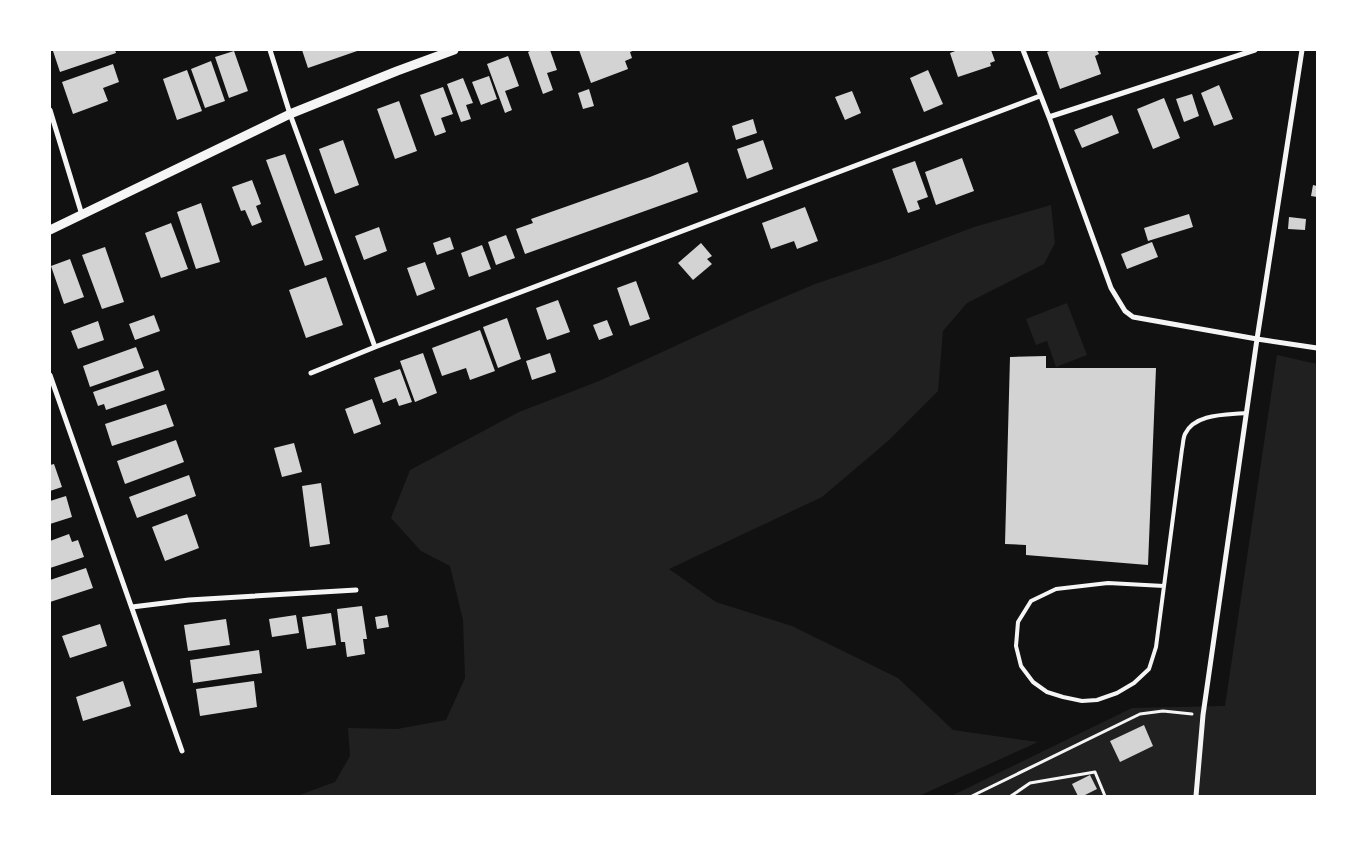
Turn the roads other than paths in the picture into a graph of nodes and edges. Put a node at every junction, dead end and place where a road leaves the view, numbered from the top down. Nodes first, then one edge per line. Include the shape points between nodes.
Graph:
1 (270, 50) edge
2 (454, 50) edge
3 (1023, 50) edge
4 (1254, 50) edge
5 (1302, 50) edge
6 (1040, 96) junction
7 (50, 110) edge
8 (290, 114) junction
9 (1049, 117) junction
10 (82, 215) junction
11 (50, 230) edge
12 (1257, 339) junction
13 (375, 347) junction
14 (1317, 348) edge
15 (311, 373) dead end
16 (50, 375) edge
17 (1246, 413) junction
18 (1164, 586) junction
19 (356, 590) dead end
20 (132, 607) junction
21 (182, 751) dead end
22 (1196, 796) edge

1 - 8 street
2 - 8 street
3 - 6 street
4 - 9 street
5 - 12 street
6 - 9 street
6 - 13 street
7 - 10 street
8 - 10 street
8 - 13 street
9 - 12 street via 1111,288 1125,311 1133,317
10 - 11 street
12 - 14 street
12 - 17 street
13 - 15 street
16 - 20 street
17 - 18 lane via 1208,417 1195,423 1186,433
17 - 22 street via 1203,715
18 - 18 lane via 1156,647 1149,669 1117,693 1097,700 1063,697 1047,692 1033,682 1021,666 1016,646 1018,622 1032,601 1056,589 1082,585
19 - 20 street via 189,600
20 - 21 street

